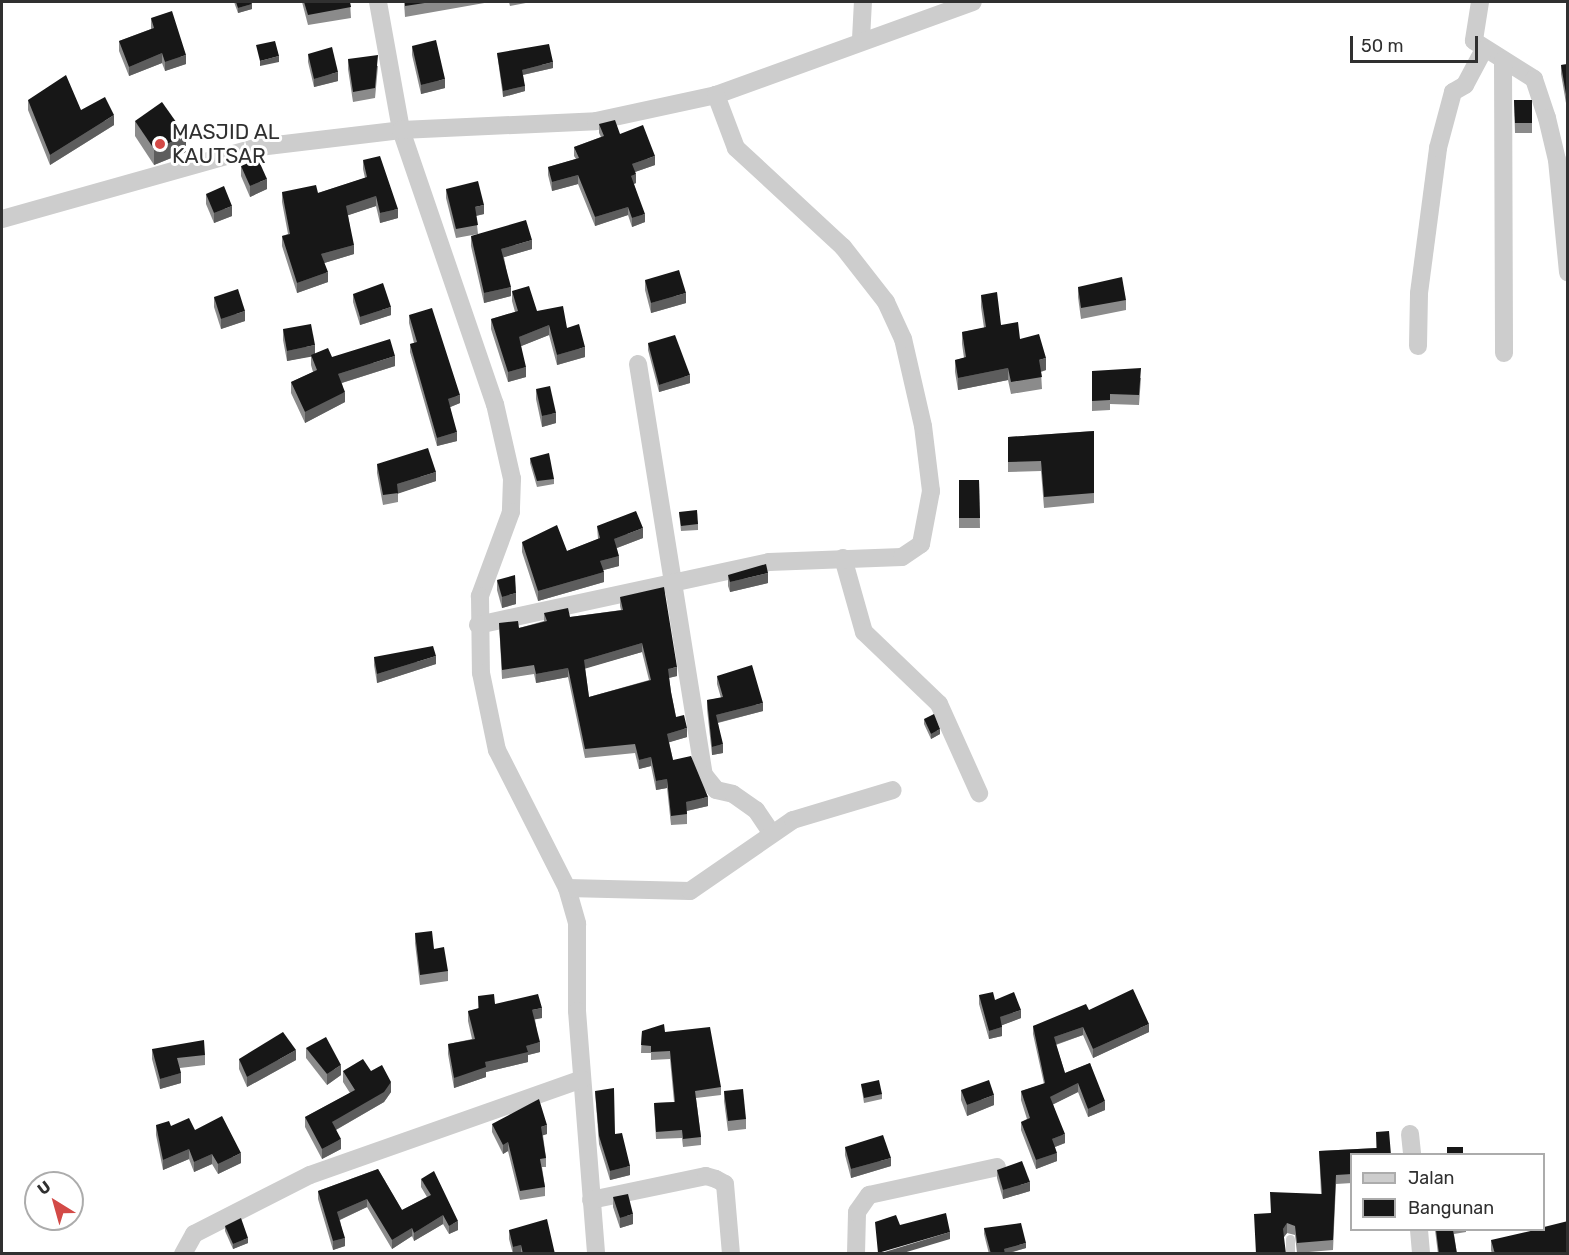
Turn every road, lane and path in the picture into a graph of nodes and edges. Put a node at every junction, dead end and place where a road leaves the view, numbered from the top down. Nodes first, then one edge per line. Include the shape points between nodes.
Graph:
1 (378, 2) edge
2 (863, 2) edge
3 (973, 2) edge
4 (1480, 2) edge
5 (861, 39) junction
6 (1484, 50) junction
7 (1503, 60) junction
8 (716, 95) junction
9 (401, 130) junction
10 (1562, 159) edge
11 (2, 219) edge
12 (1568, 272) edge
13 (1418, 346) dead end
14 (1504, 353) dead end
15 (638, 364) dead end
16 (843, 558) junction
17 (671, 582) junction
18 (478, 625) junction
19 (893, 790) dead end
20 (979, 793) dead end
21 (771, 832) junction
22 (567, 888) junction
23 (582, 1079) junction
24 (1410, 1134) dead end
25 (1412, 1153) edge
26 (997, 1167) edge
27 (591, 1200) junction
28 (1419, 1231) edge
29 (1290, 1239) dead end
30 (183, 1254) edge
31 (596, 1254) edge
32 (731, 1254) edge
33 (856, 1254) edge
34 (1290, 1254) edge
35 (1421, 1254) edge

1 - 9 street
2 - 5 street
3 - 5 street
4 - 6 street via 1473,34
5 - 8 street
6 - 7 street
6 - 13 street via 1465,85 1453,92 1438,148 1419,293
7 - 10 street via 1534,80
7 - 14 street
8 - 9 street via 596,121
8 - 16 street via 736,148 843,247 886,302 903,339 923,426 932,490 927,530 909,555
9 - 11 street via 259,147
9 - 18 street via 495,404 513,479 511,512 480,596
10 - 12 street
15 - 17 street
16 - 17 street via 769,562
16 - 20 street via 864,632 939,704
17 - 18 street
17 - 21 street via 704,775 716,790 733,794 756,810
18 - 22 street via 485,703 497,750
19 - 21 street
21 - 22 street via 690,891
22 - 23 street via 577,924
23 - 27 street
23 - 30 street via 310,1175 194,1234
24 - 25 street
26 - 33 street via 869,1195 857,1212
27 - 31 street
27 - 32 street via 706,1176 716,1179 725,1184
28 - 35 street
29 - 34 lane

